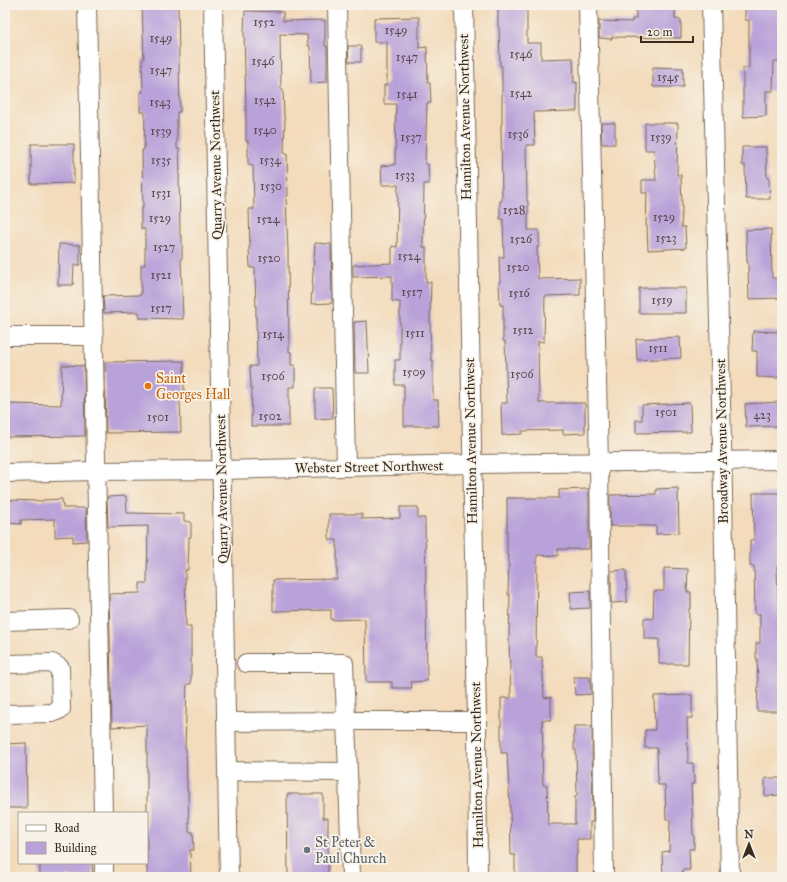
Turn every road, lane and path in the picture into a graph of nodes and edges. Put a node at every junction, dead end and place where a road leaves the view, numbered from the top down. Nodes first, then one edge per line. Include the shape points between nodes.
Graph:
1 (86, 5) edge
2 (213, 5) edge
3 (338, 5) edge
4 (464, 5) edge
5 (588, 5) edge
6 (711, 5) edge
7 (5, 336) edge
8 (94, 336) junction
9 (782, 460) edge
10 (722, 461) junction
11 (599, 463) junction
12 (471, 464) junction
13 (346, 467) junction
14 (222, 470) junction
15 (96, 471) junction
16 (5, 473) edge
17 (69, 619) dead end
18 (5, 622) edge
19 (246, 663) dead end
20 (5, 664) edge
21 (5, 714) edge
22 (346, 721) junction
23 (477, 721) junction
24 (226, 722) junction
25 (227, 771) junction
26 (348, 772) junction
27 (103, 812) edge
28 (104, 864) edge
29 (104, 877) edge
30 (229, 877) edge
31 (351, 877) edge
32 (478, 877) edge
33 (604, 877) edge
34 (730, 877) edge

1 - 8 street
2 - 14 street, Quarry Avenue Northwest
3 - 13 street
4 - 12 street, Hamilton Avenue Northwest
5 - 11 street
6 - 10 street, Broadway Avenue Northwest
7 - 8 street
8 - 15 street
9 - 10 street, Webster Street Northwest
10 - 11 street, Webster Street Northwest
10 - 34 street, Broadway Avenue Northwest
11 - 12 street, Webster Street Northwest
11 - 33 street
12 - 13 street, Webster Street Northwest
12 - 23 street, Hamilton Avenue Northwest
13 - 14 street, Webster Street Northwest
14 - 15 street, Webster Street Northwest
14 - 24 street, Quarry Avenue Northwest
15 - 16 street, Webster Street Northwest
15 - 27 street
17 - 18 street
19 - 22 street via 344,663
20 - 21 street via 52,663 60,668 61,709 52,713
22 - 23 street
22 - 24 street
22 - 26 street
23 - 32 street, Hamilton Avenue Northwest
24 - 25 street, Quarry Avenue Northwest
25 - 26 street
25 - 30 street, Quarry Avenue Northwest
26 - 31 street
28 - 29 street

